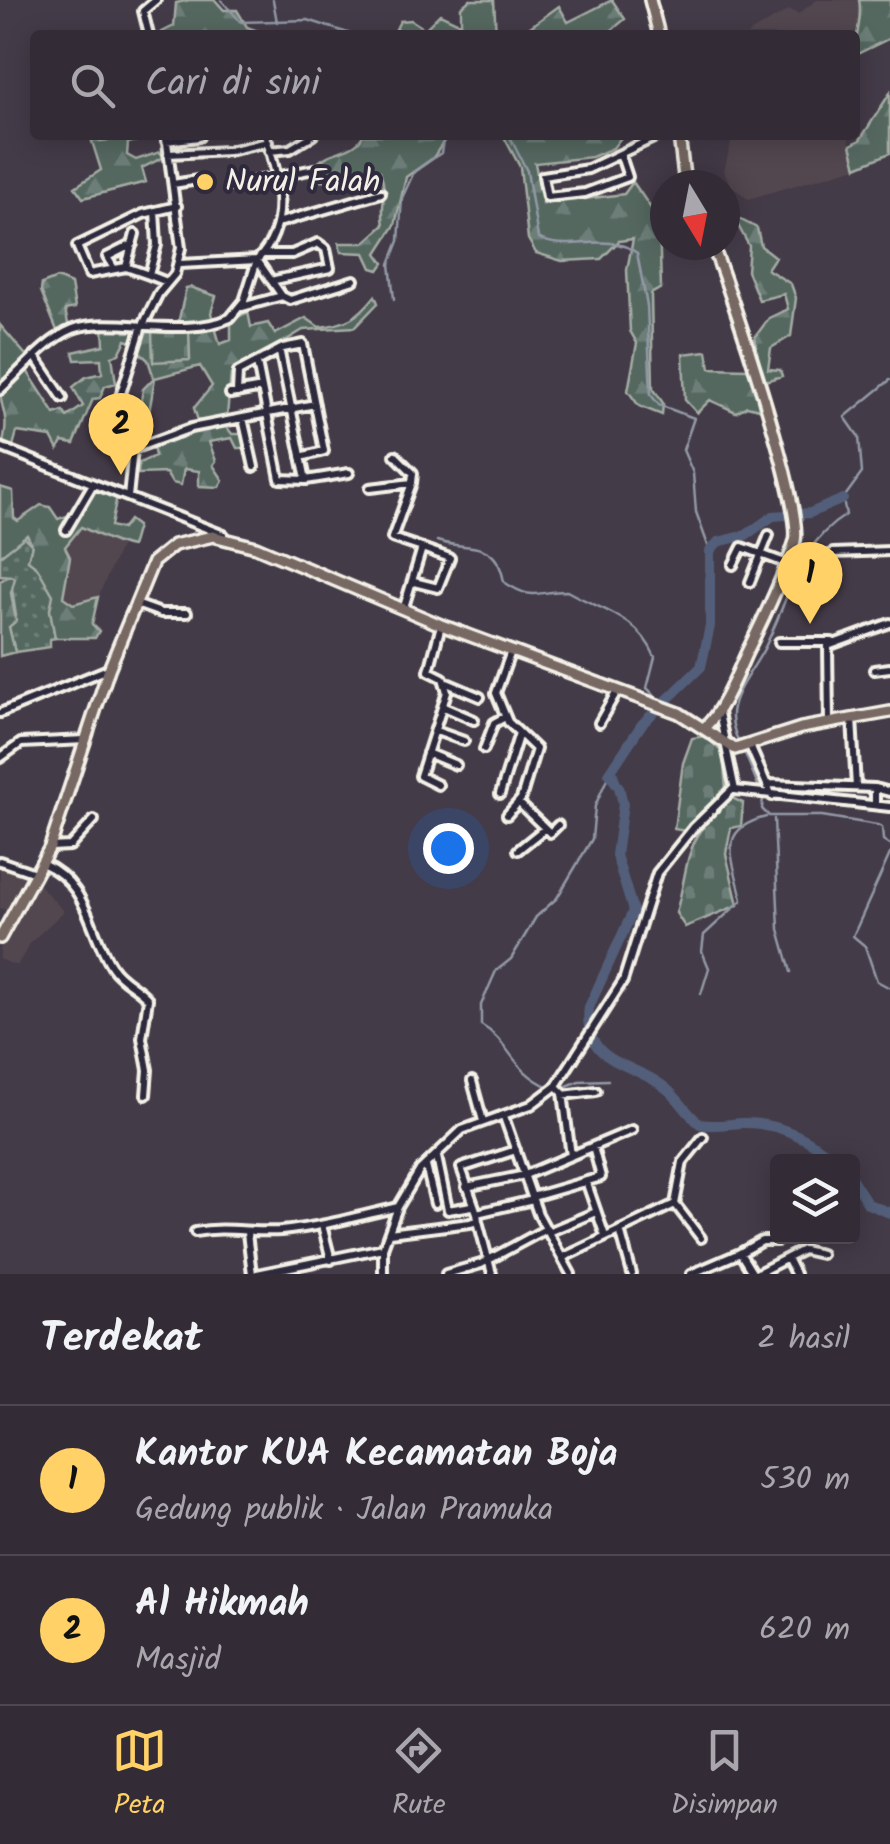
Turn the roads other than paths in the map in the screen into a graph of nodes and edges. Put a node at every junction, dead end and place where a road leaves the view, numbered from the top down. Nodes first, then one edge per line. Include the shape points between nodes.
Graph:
1 (156, 0) edge
2 (650, 0) edge
3 (148, 30) edge
4 (657, 30) edge
5 (166, 140) edge
6 (305, 140) edge
7 (651, 140) edge
8 (679, 140) edge
9 (268, 143) edge
10 (168, 154) junction
11 (621, 156) junction
12 (314, 169) dead end
13 (683, 170) edge
14 (198, 180) dead end
15 (275, 180) junction
16 (173, 184) junction
17 (232, 186) dead end
18 (381, 193) dead end
19 (177, 206) junction
20 (155, 211) junction
21 (281, 222) junction
22 (134, 234) dead end
23 (133, 244) junction
24 (260, 257) junction
25 (717, 260) edge
26 (180, 264) junction
27 (113, 267) junction
28 (126, 267) junction
29 (149, 275) junction
30 (274, 280) junction
31 (354, 280) dead end
32 (168, 282) junction
33 (282, 296) junction
34 (240, 307) junction
35 (141, 329) junction
36 (280, 352) junction
37 (36, 358) junction
38 (257, 363) junction
39 (262, 388) junction
40 (0, 390) edge
41 (63, 398) dead end
42 (315, 404) junction
43 (292, 409) junction
44 (267, 414) junction
45 (243, 418) junction
46 (0, 446) edge
47 (132, 449) junction
48 (395, 455) dead end
49 (301, 456) junction
50 (254, 467) dead end
51 (349, 473) dead end
52 (306, 480) junction
53 (412, 483) junction
54 (92, 484) junction
55 (370, 488) dead end
56 (128, 496) junction
57 (66, 530) dead end
58 (769, 535) dead end
59 (225, 536) junction
60 (422, 548) junction
61 (890, 552) edge
62 (762, 553) junction
63 (822, 559) dead end
64 (785, 563) junction
65 (733, 565) dead end
66 (414, 582) junction
67 (750, 582) dead end
68 (136, 604) junction
69 (404, 607) junction
70 (188, 614) dead end
71 (890, 623) edge
72 (442, 625) junction
73 (779, 642) dead end
74 (833, 642) junction
75 (510, 651) junction
76 (890, 668) edge
77 (110, 669) junction
78 (874, 670) dead end
79 (447, 683) junction
80 (616, 692) junction
81 (480, 697) dead end
82 (444, 708) junction
83 (890, 712) edge
84 (0, 713) edge
85 (719, 713) junction
86 (505, 717) junction
87 (852, 718) junction
88 (474, 720) dead end
89 (829, 722) junction
90 (599, 723) dead end
91 (706, 726) junction
92 (436, 732) junction
93 (519, 732) junction
94 (86, 740) junction
95 (464, 741) dead end
96 (728, 742) junction
97 (746, 747) junction
98 (484, 749) dead end
99 (427, 753) junction
100 (0, 758) edge
101 (456, 765) dead end
102 (768, 784) junction
103 (817, 784) junction
104 (438, 785) dead end
105 (856, 788) junction
106 (874, 788) junction
107 (734, 789) junction
108 (890, 792) edge
109 (500, 794) dead end
110 (770, 795) junction
111 (813, 799) junction
112 (519, 803) junction
113 (875, 804) junction
114 (890, 806) edge
115 (507, 815) dead end
116 (94, 820) dead end
117 (558, 826) dead end
118 (544, 828) junction
119 (529, 843) junction
120 (50, 846) junction
121 (518, 850) dead end
122 (539, 852) dead end
123 (0, 861) edge
124 (42, 863) junction
125 (36, 873) junction
126 (0, 937) edge
127 (472, 1080) dead end
128 (557, 1090) junction
129 (596, 1091) dead end
130 (146, 1095) dead end
131 (504, 1117) junction
132 (483, 1121) junction
133 (632, 1130) dead end
134 (703, 1137) dead end
135 (593, 1147) junction
136 (516, 1150) junction
137 (436, 1156) junction
138 (571, 1156) junction
139 (426, 1165) junction
140 (524, 1175) junction
141 (586, 1180) junction
142 (466, 1187) junction
143 (533, 1198) junction
144 (436, 1204) dead end
145 (676, 1204) junction
146 (398, 1206) junction
147 (596, 1212) junction
148 (475, 1213) junction
149 (322, 1225) junction
150 (547, 1230) junction
151 (620, 1230) junction
152 (195, 1232) dead end
153 (247, 1233) junction
154 (389, 1233) junction
155 (605, 1236) junction
156 (701, 1238) dead end
157 (770, 1242) edge
158 (383, 1248) junction
159 (740, 1253) junction
160 (821, 1254) dead end
161 (564, 1257) junction
162 (788, 1258) junction
163 (331, 1260) junction
164 (488, 1260) junction
165 (294, 1271) edge
166 (255, 1274) edge
167 (383, 1274) edge
168 (446, 1274) edge
169 (492, 1274) edge
170 (572, 1274) edge
171 (632, 1274) edge
172 (692, 1274) edge
173 (754, 1274) edge
174 (794, 1274) edge

1 - 3 street via 143,11
2 - 4 main road
5 - 10 street
6 - 9 street via 290,149
7 - 11 street
8 - 13 main road
9 - 10 street
9 - 15 street
10 - 16 street
11 - 11 street via 628,176 584,193 546,197 543,176 588,170
12 - 15 street
14 - 16 street
15 - 17 street
15 - 21 street
16 - 19 street
18 - 21 street
19 - 20 street
19 - 26 street
20 - 27 street via 77,246 89,274
20 - 29 street via 157,245
21 - 24 street
22 - 23 street
23 - 27 street via 107,256
23 - 28 street
24 - 26 street
24 - 30 street
24 - 30 street via 318,243 326,248 330,268
24 - 34 street
25 - 64 main road via 796,519
26 - 32 street
27 - 28 street
28 - 29 street
29 - 32 street
30 - 33 street
31 - 33 street via 290,300
32 - 35 street
33 - 34 street
34 - 35 street via 221,322
35 - 37 street via 78,327
35 - 47 street via 118,400
36 - 38 street
36 - 42 street via 303,344
36 - 43 street
37 - 40 street
37 - 41 street
38 - 39 street
38 - 39 street via 236,374 234,393
39 - 44 street
42 - 43 street
42 - 49 street via 324,451
43 - 44 street
43 - 49 street
44 - 45 street
44 - 52 street via 280,479
45 - 47 street
45 - 50 street
46 - 54 street
47 - 56 street
48 - 53 street via 413,474
49 - 52 street
51 - 52 street
53 - 55 street
53 - 60 street via 392,538
54 - 56 street
54 - 57 street
56 - 59 street
58 - 62 street
59 - 68 main road via 192,539 165,551 152,562
59 - 69 main road
60 - 66 street
60 - 66 street via 450,558 438,588
61 - 63 street
62 - 64 street
62 - 65 street via 742,547
62 - 67 street
64 - 85 main road
66 - 69 street
68 - 70 street
68 - 77 main road
69 - 72 main road
71 - 74 street
72 - 75 main road
72 - 79 street via 429,671
73 - 74 street
74 - 89 street
75 - 80 main road
75 - 86 street via 496,687
76 - 78 street
77 - 84 street
77 - 94 main road
79 - 81 street
79 - 82 street
80 - 90 street
80 - 91 main road
82 - 88 street
82 - 92 street
83 - 87 main road
85 - 91 main road
85 - 96 street
86 - 93 street
86 - 98 street via 494,723
87 - 89 main road
87 - 105 street
89 - 97 main road
91 - 96 main road
92 - 95 street
92 - 99 street
93 - 109 street
93 - 112 street via 536,748
94 - 100 street via 21,743
94 - 120 main road
96 - 97 main road
96 - 107 street
97 - 102 street
99 - 101 street
99 - 104 street via 421,778
102 - 103 street
102 - 110 street
103 - 105 street
103 - 111 street
105 - 106 street
106 - 108 street
106 - 113 street
107 - 110 street
107 - 128 street via 656,873 624,980
110 - 111 street
111 - 113 street
112 - 115 street
112 - 118 street
113 - 114 street
116 - 120 street via 70,846
117 - 118 street via 550,833
118 - 119 street
119 - 121 street
119 - 122 street
120 - 124 main road
123 - 125 street
124 - 125 main road
124 - 130 street via 73,887 111,966 148,999 142,1038
125 - 126 main road
127 - 132 street
128 - 129 street
128 - 131 street
128 - 138 street
131 - 132 street
131 - 136 street
132 - 137 street via 462,1130
133 - 135 street
134 - 145 street via 683,1162
135 - 138 street
135 - 141 street via 602,1174
136 - 140 street
136 - 142 street via 461,1168
137 - 139 street
137 - 148 street via 448,1210
138 - 140 street
139 - 144 street
139 - 146 street
140 - 142 street
140 - 143 street
141 - 143 street
141 - 147 street
142 - 148 street
143 - 148 street
143 - 150 street
145 - 151 street
145 - 156 street
146 - 149 street
146 - 154 street
147 - 150 street
147 - 155 street
148 - 154 street
148 - 164 street
149 - 153 street
149 - 163 street
150 - 161 street
150 - 164 street
151 - 155 street
151 - 171 street
152 - 153 street
153 - 166 street
154 - 158 street
155 - 161 street
157 - 159 street
158 - 163 street
158 - 167 street
159 - 172 street
159 - 173 street
160 - 162 street via 805,1250
161 - 170 street
162 - 173 street
162 - 174 street
163 - 165 street
164 - 168 street
164 - 169 street
165 - 166 street

